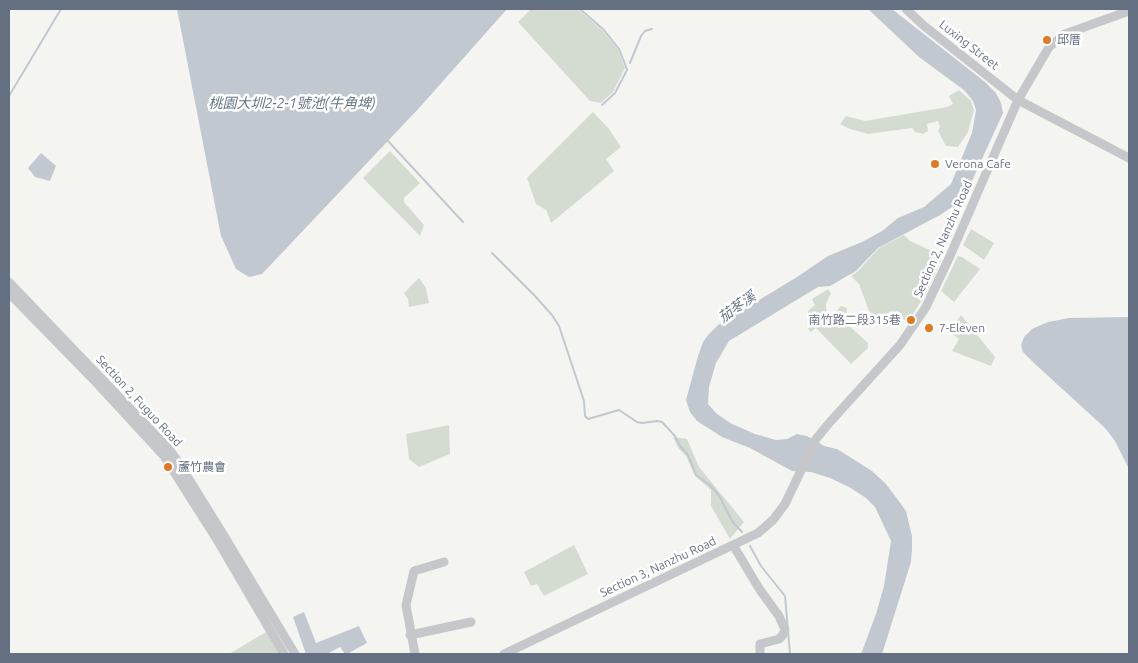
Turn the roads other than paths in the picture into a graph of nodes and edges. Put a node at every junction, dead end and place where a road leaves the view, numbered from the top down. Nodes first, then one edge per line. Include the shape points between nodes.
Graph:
1 (906, 9) edge
2 (1129, 11) edge
3 (1018, 100) junction
4 (1129, 158) edge
5 (9, 282) edge
6 (9, 293) edge
7 (816, 439) joint
8 (733, 545) junction
9 (444, 562) dead end
10 (471, 622) dead end
11 (410, 634) junction
12 (284, 654) edge
13 (295, 654) edge
14 (415, 654) edge
15 (504, 654) edge
16 (760, 654) edge

1 - 3 street, Luxing Street
2 - 3 street, Section 2, Nanzhu Road via 1058,39 1041,58
3 - 4 street, Luxing Street
3 - 7 street, Section 2, Nanzhu Road via 926,307 900,345
5 - 13 street, Section 2, Fuguo Road via 168,448
6 - 12 street, Section 2, Fuguo Road via 164,456
7 - 8 street, Section 3, Nanzhu Road via 785,504 773,520 758,533
8 - 15 street, Section 3, Nanzhu Road
8 - 16 street via 785,630 779,639 760,644
9 - 11 street via 414,571 406,605
10 - 11 street
11 - 14 street

